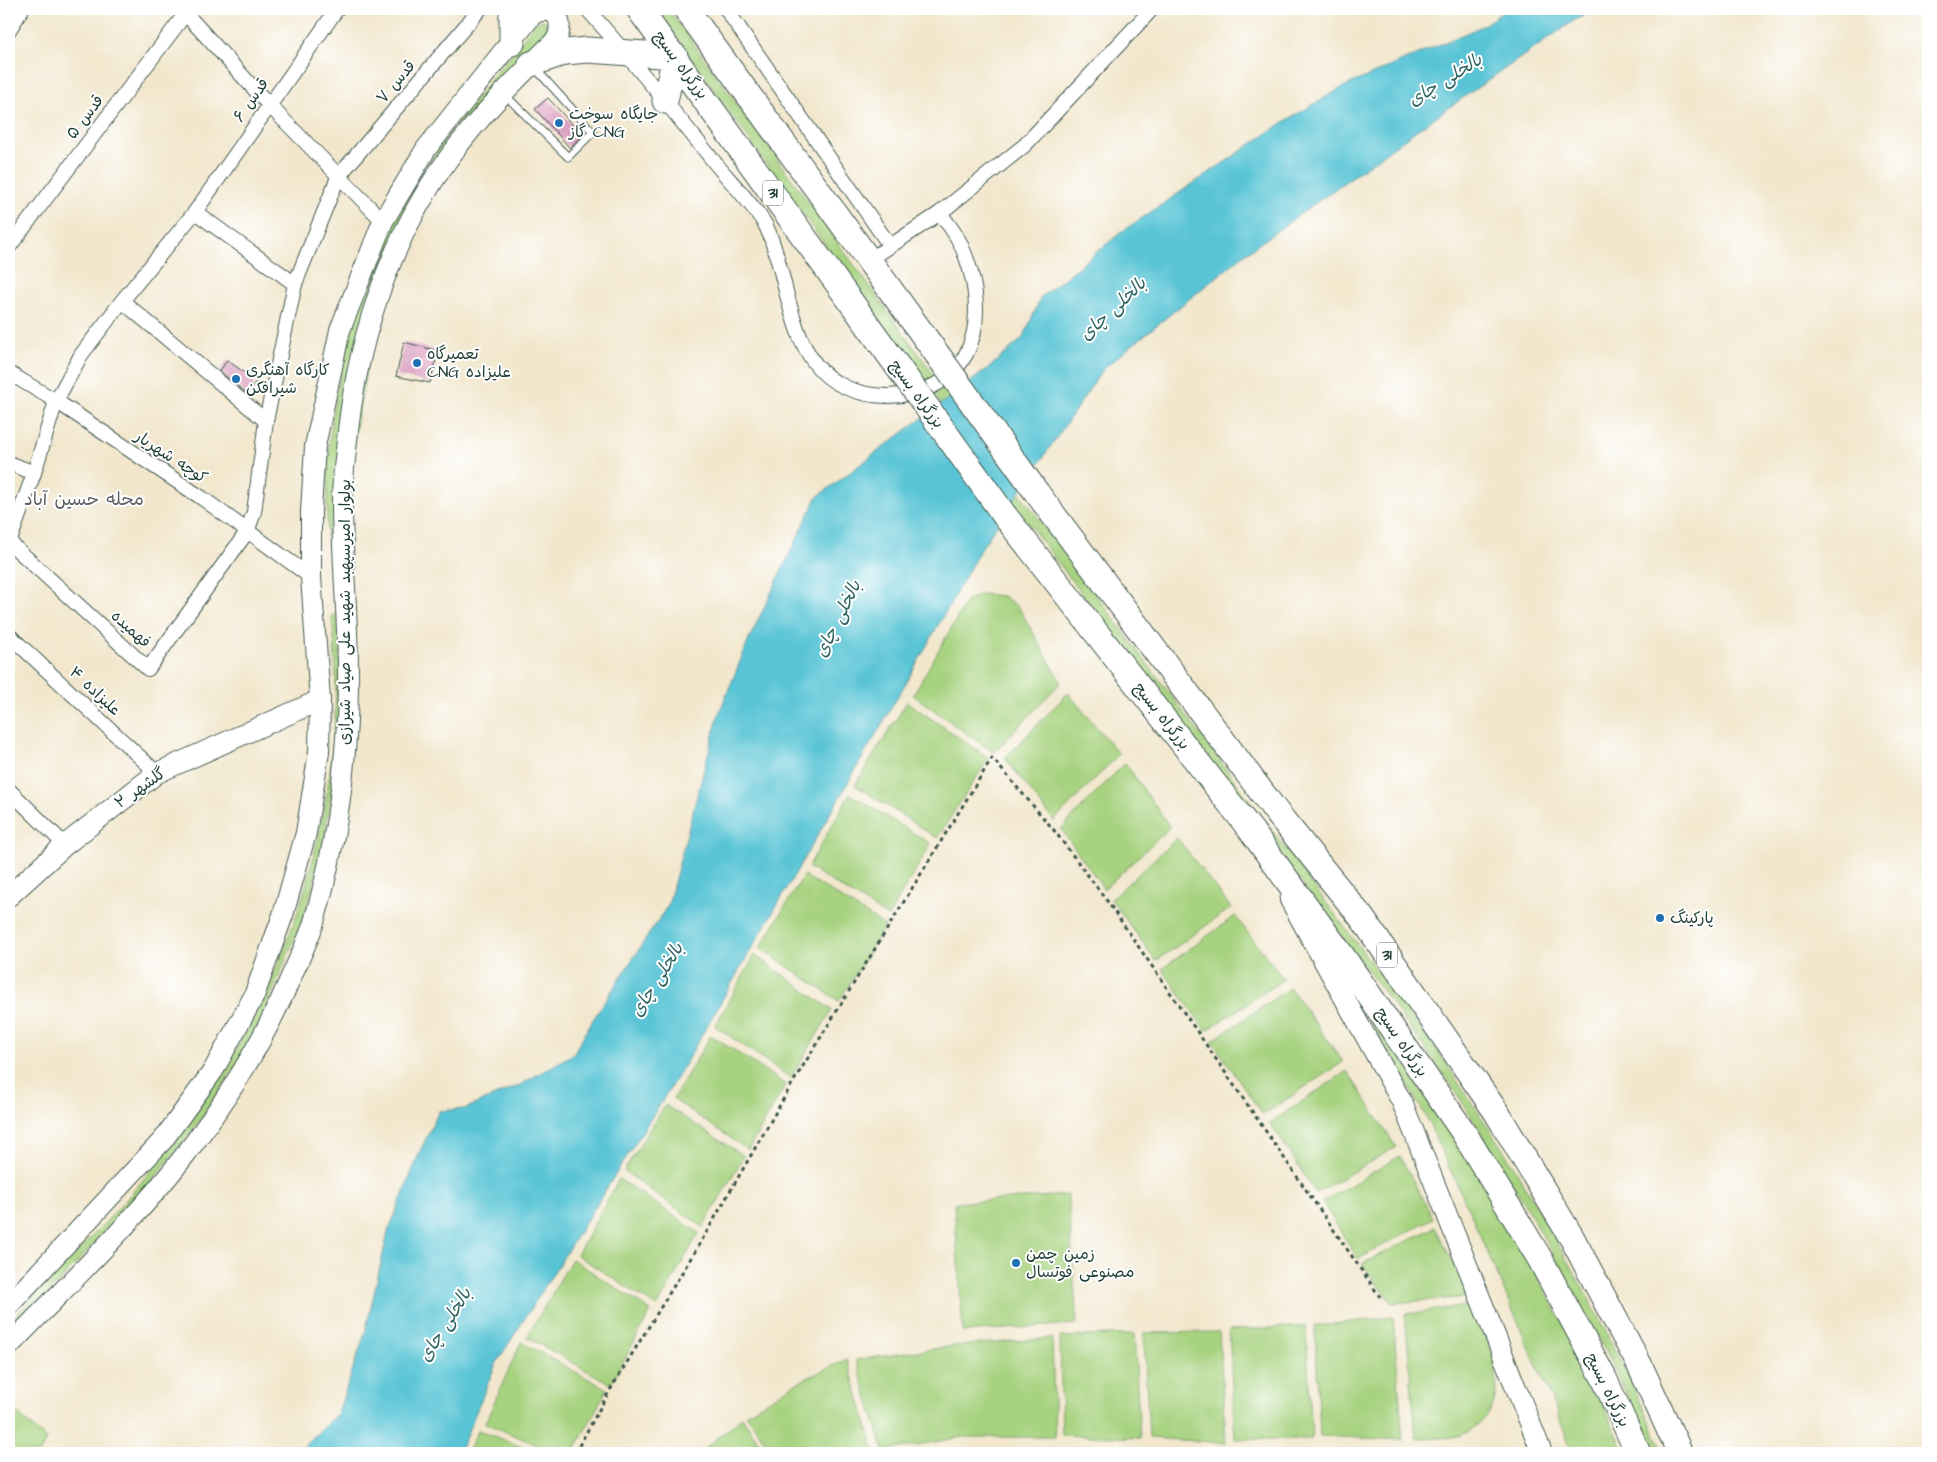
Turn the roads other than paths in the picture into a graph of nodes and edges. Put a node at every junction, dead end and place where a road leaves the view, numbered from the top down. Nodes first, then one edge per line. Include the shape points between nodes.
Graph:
1 (22, 9) edge
2 (337, 9) edge
3 (480, 9) edge
4 (512, 9) edge
5 (587, 9) edge
6 (639, 9) edge
7 (686, 9) edge
8 (726, 9) edge
9 (1152, 9) edge
10 (188, 11) edge
11 (9, 30) edge
12 (512, 43) junction
13 (625, 51) junction
14 (675, 56) junction
15 (531, 64) junction
16 (503, 93) junction
17 (665, 101) junction
18 (269, 105) junction
19 (338, 177) junction
20 (195, 212) junction
21 (940, 213) junction
22 (383, 221) junction
23 (890, 246) junction
24 (9, 247) edge
25 (869, 260) junction
26 (295, 284) junction
27 (122, 301) junction
28 (9, 372) edge
29 (56, 401) junction
30 (266, 421) junction
31 (9, 462) edge
32 (34, 473) junction
33 (247, 532) junction
34 (9, 542) edge
35 (312, 577) junction
36 (344, 578) junction
37 (9, 634) edge
38 (320, 700) junction
39 (157, 773) junction
40 (9, 790) edge
41 (1253, 833) junction
42 (65, 845) junction
43 (9, 896) edge
44 (9, 1305) edge
45 (9, 1346) edge
46 (1542, 1453) edge
47 (1638, 1453) edge
48 (1680, 1453) edge

1 - 11 street
2 - 18 street, قدس ۶
3 - 19 street, قدس ۷
4 - 12 highway
5 - 13 street
6 - 14 highway, بزرگراه بسیج / 31
7 - 25 highway, بزرگراه بسیج / 31
8 - 23 street
9 - 21 street via 1025,145
10 - 18 street
10 - 24 street, قدس ۵
12 - 15 main road, بولوار امیرسپهبد شهید علی صیاد شیرازی via 533,14 545,10 554,13 560,24 557,39
12 - 22 main road, بولوار امیرسپهبد شهید علی صیاد شیرازی via 426,149
13 - 14 highway
13 - 15 highway via 566,52
13 - 17 street
14 - 17 highway
14 - 41 highway, بزرگراه بسیج / 31, bridge via 1005,516
15 - 16 main road, بولوار امیرسپهبد شهید علی صیاد شیرازی
15 - 16 lane via 593,132 568,157
16 - 36 main road, بولوار امیرسپهبد شهید علی صیاد شیرازی via 447,161 408,223 364,338 350,400 342,498
17 - 21 street via 765,225 800,340 816,365 838,384 867,394 895,398 941,382 961,366 973,340 977,306 961,244
18 - 19 street
18 - 20 street, قدس ۶
19 - 22 street
19 - 26 street, قدس ۷
20 - 26 street
20 - 27 street, قدس ۶
21 - 23 street
22 - 35 main road, بولوار امیرسپهبد شهید علی صیاد شیرازی via 340,330 323,400 314,455
23 - 25 street
25 - 48 highway, بزرگراه بسیج / 31, bridge via 1037,493 1278,814 1362,918 1497,1113 1572,1238 1639,1364
26 - 30 street, قدس ۷
27 - 29 street, قدس ۶ via 81,355
27 - 30 street
28 - 29 street, کوچه شهریار
29 - 32 street, قدس ۶
29 - 33 street, کوچه شهریار via 202,498
30 - 33 street, قدس ۷ via 254,512
31 - 32 street
32 - 34 street, قدس ۶
33 - 34 street, فهمیده via 148,669
33 - 35 street, کوچه شهریار
35 - 36 main road
35 - 38 main road, بولوار امیرسپهبد شهید علی صیاد شیرازی
36 - 45 main road, بولوار امیرسپهبد شهید علی صیاد شیرازی via 348,684 345,755 333,844 313,925 277,1009 237,1082 184,1156 128,1221
37 - 39 street, علیزاده ۴
38 - 39 main road, گلشهر ۲
38 - 44 main road, بولوار امیرسپهبد شهید علی صیاد شیرازی via 319,752 306,833 283,915 254,996 213,1070 163,1140
39 - 42 main road, گلشهر ۲
40 - 42 street
41 - 46 main road via 1402,1102
41 - 47 highway, بزرگراه بسیج / 31 via 1464,1133 1540,1259 1604,1378
42 - 43 main road, گلشهر ۲

